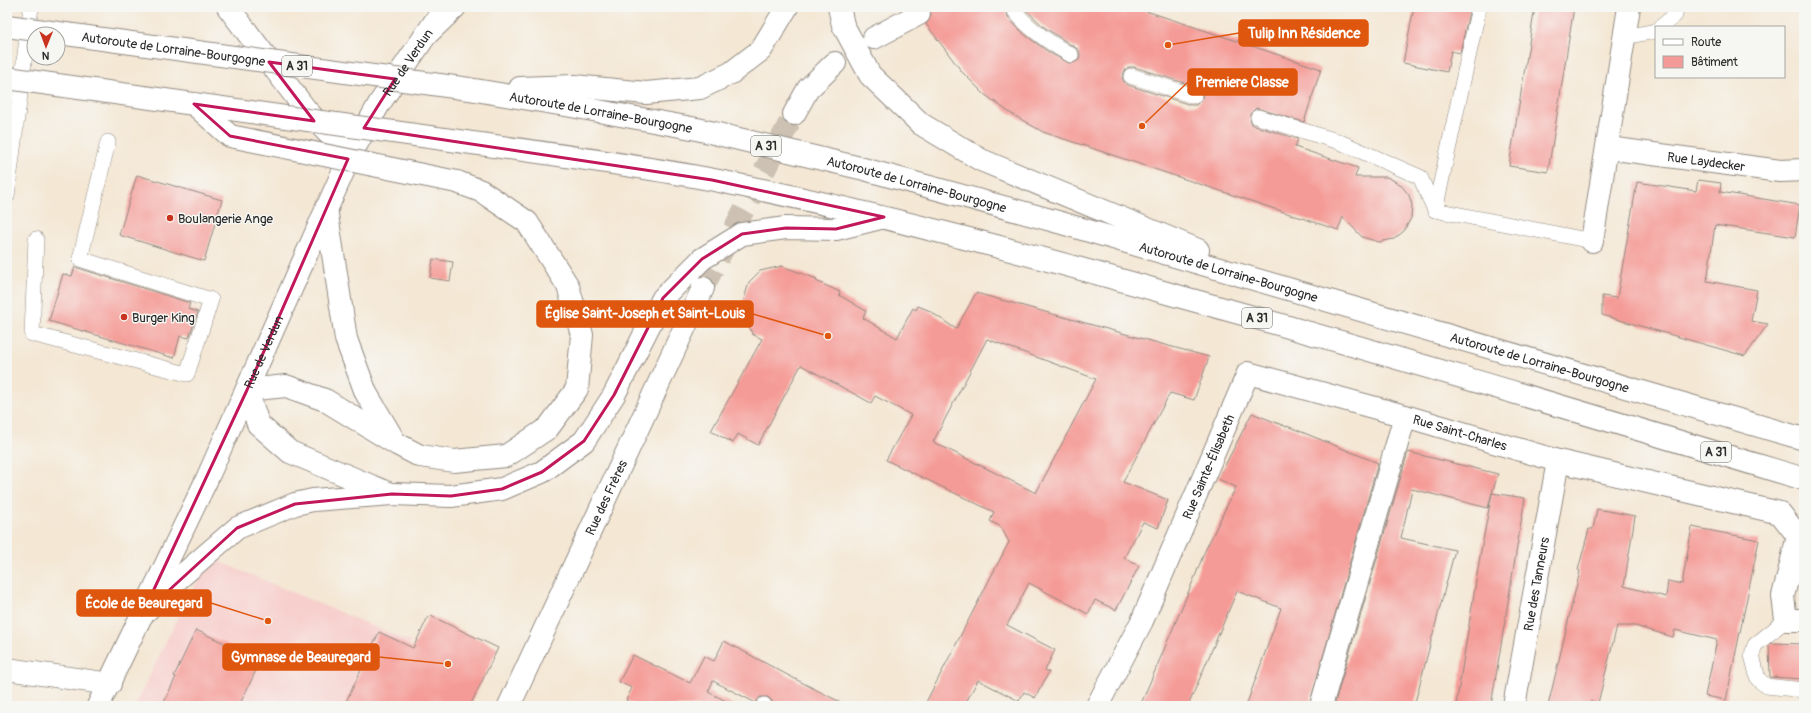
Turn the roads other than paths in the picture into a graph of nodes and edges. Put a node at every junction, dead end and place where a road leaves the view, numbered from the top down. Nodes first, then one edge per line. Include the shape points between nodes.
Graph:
1 (31, 7) edge
2 (228, 7) edge
3 (444, 7) edge
4 (455, 7) edge
5 (788, 7) edge
6 (840, 7) edge
7 (1012, 7) edge
8 (1479, 7) edge
9 (1629, 7) edge
10 (1676, 7) edge
11 (919, 14) dead end
12 (7, 26) edge
13 (1662, 26) edge
14 (1655, 31) edge
15 (425, 36) junction
16 (1624, 37) junction
17 (874, 38) dead end
18 (1071, 55) dead end
19 (835, 63) dead end
20 (1132, 76) dead end
21 (7, 78) edge
22 (469, 89) junction
23 (1194, 96) dead end
24 (194, 104) junction
25 (306, 110) junction
26 (794, 114) tunnel mouth
27 (1258, 117) dead end
28 (367, 123) junction
29 (108, 142) dead end
30 (1608, 148) junction
31 (350, 156) junction
32 (1804, 170) edge
33 (7, 196) edge
34 (326, 208) junction
35 (1435, 210) junction
36 (884, 217) junction
37 (36, 239) dead end
38 (1592, 241) joint
39 (703, 288) tunnel mouth
40 (1300, 292) junction
41 (247, 390) junction
42 (1405, 416) junction
43 (1804, 439) edge
44 (397, 444) junction
45 (1558, 461) junction
46 (1804, 478) edge
47 (392, 494) junction
48 (1801, 537) edge
49 (142, 615) junction
50 (1795, 620) edge
51 (7, 669) edge
52 (110, 684) junction
53 (1804, 690) edge
54 (98, 706) edge
55 (509, 706) edge
56 (1097, 706) edge
57 (1321, 706) edge
58 (1514, 706) edge

1 - 33 lane
2 - 25 main road
3 - 15 main road, Rue de Verdun
4 - 15 main road
5 - 22 main road via 762,50 731,73 700,88 646,93 574,86
6 - 40 main road via 843,25 870,75 921,124 981,160
7 - 18 lane via 1018,17
8 - 35 lane
9 - 16 main road
10 - 13 lane via 1675,15
11 - 17 main road
12 - 22 main road, Autoroute de Lorraine-Bourgogne / A 31, bridge
14 - 16 lane
15 - 28 main road, Rue de Verdun
16 - 30 main road
19 - 26 main road via 808,89
20 - 23 lane
21 - 24 main road, A 31, bridge
22 - 40 main road, Autoroute de Lorraine-Bourgogne / A 31 via 698,129 860,168
24 - 36 main road, A 31, bridge via 603,162 712,180
24 - 44 main road, bridge via 230,136 457,182 481,191 527,222 568,286 582,335 577,390 548,428 506,456 454,461 420,456
25 - 28 main road
25 - 31 main road
27 - 35 lane via 1340,142 1420,177
28 - 31 main road, Rue de Verdun
29 - 37 lane via 80,259 211,300 186,374 32,334
30 - 32 main road, Rue Laydecker via 1780,171
30 - 38 main road
31 - 34 main road, Rue de Verdun
34 - 41 main road, Rue de Verdun
34 - 44 main road via 346,339 366,393
35 - 38 lane
36 - 46 main road, A 31 via 1011,249 1294,328
36 - 47 main road via 836,230 786,228 742,234 702,259 663,298 614,394 584,441 542,472 502,489 450,496
39 - 55 main road, Rue des Frères
40 - 43 main road, Autoroute de Lorraine-Bourgogne / A 31
41 - 44 main road via 286,386 325,400
41 - 47 main road via 258,424 290,452
41 - 49 main road, Rue de Verdun
42 - 45 main road, Rue Saint-Charles
42 - 56 main road, Rue Sainte-Élisabeth via 1248,374 1142,621
42 - 57 main road, Rue Saint-Charles
45 - 48 main road, Rue Saint-Charles via 1780,513
45 - 58 main road, Rue des Tanneurs
47 - 49 main road via 313,500 296,504 237,528 178,579
48 - 50 main road, Rue Saint-Charles via 1783,596
49 - 52 main road, Rue de Verdun
50 - 53 lane via 1755,645 1752,655 1758,679 1766,686
51 - 52 main road
52 - 54 main road, Rue de Verdun

